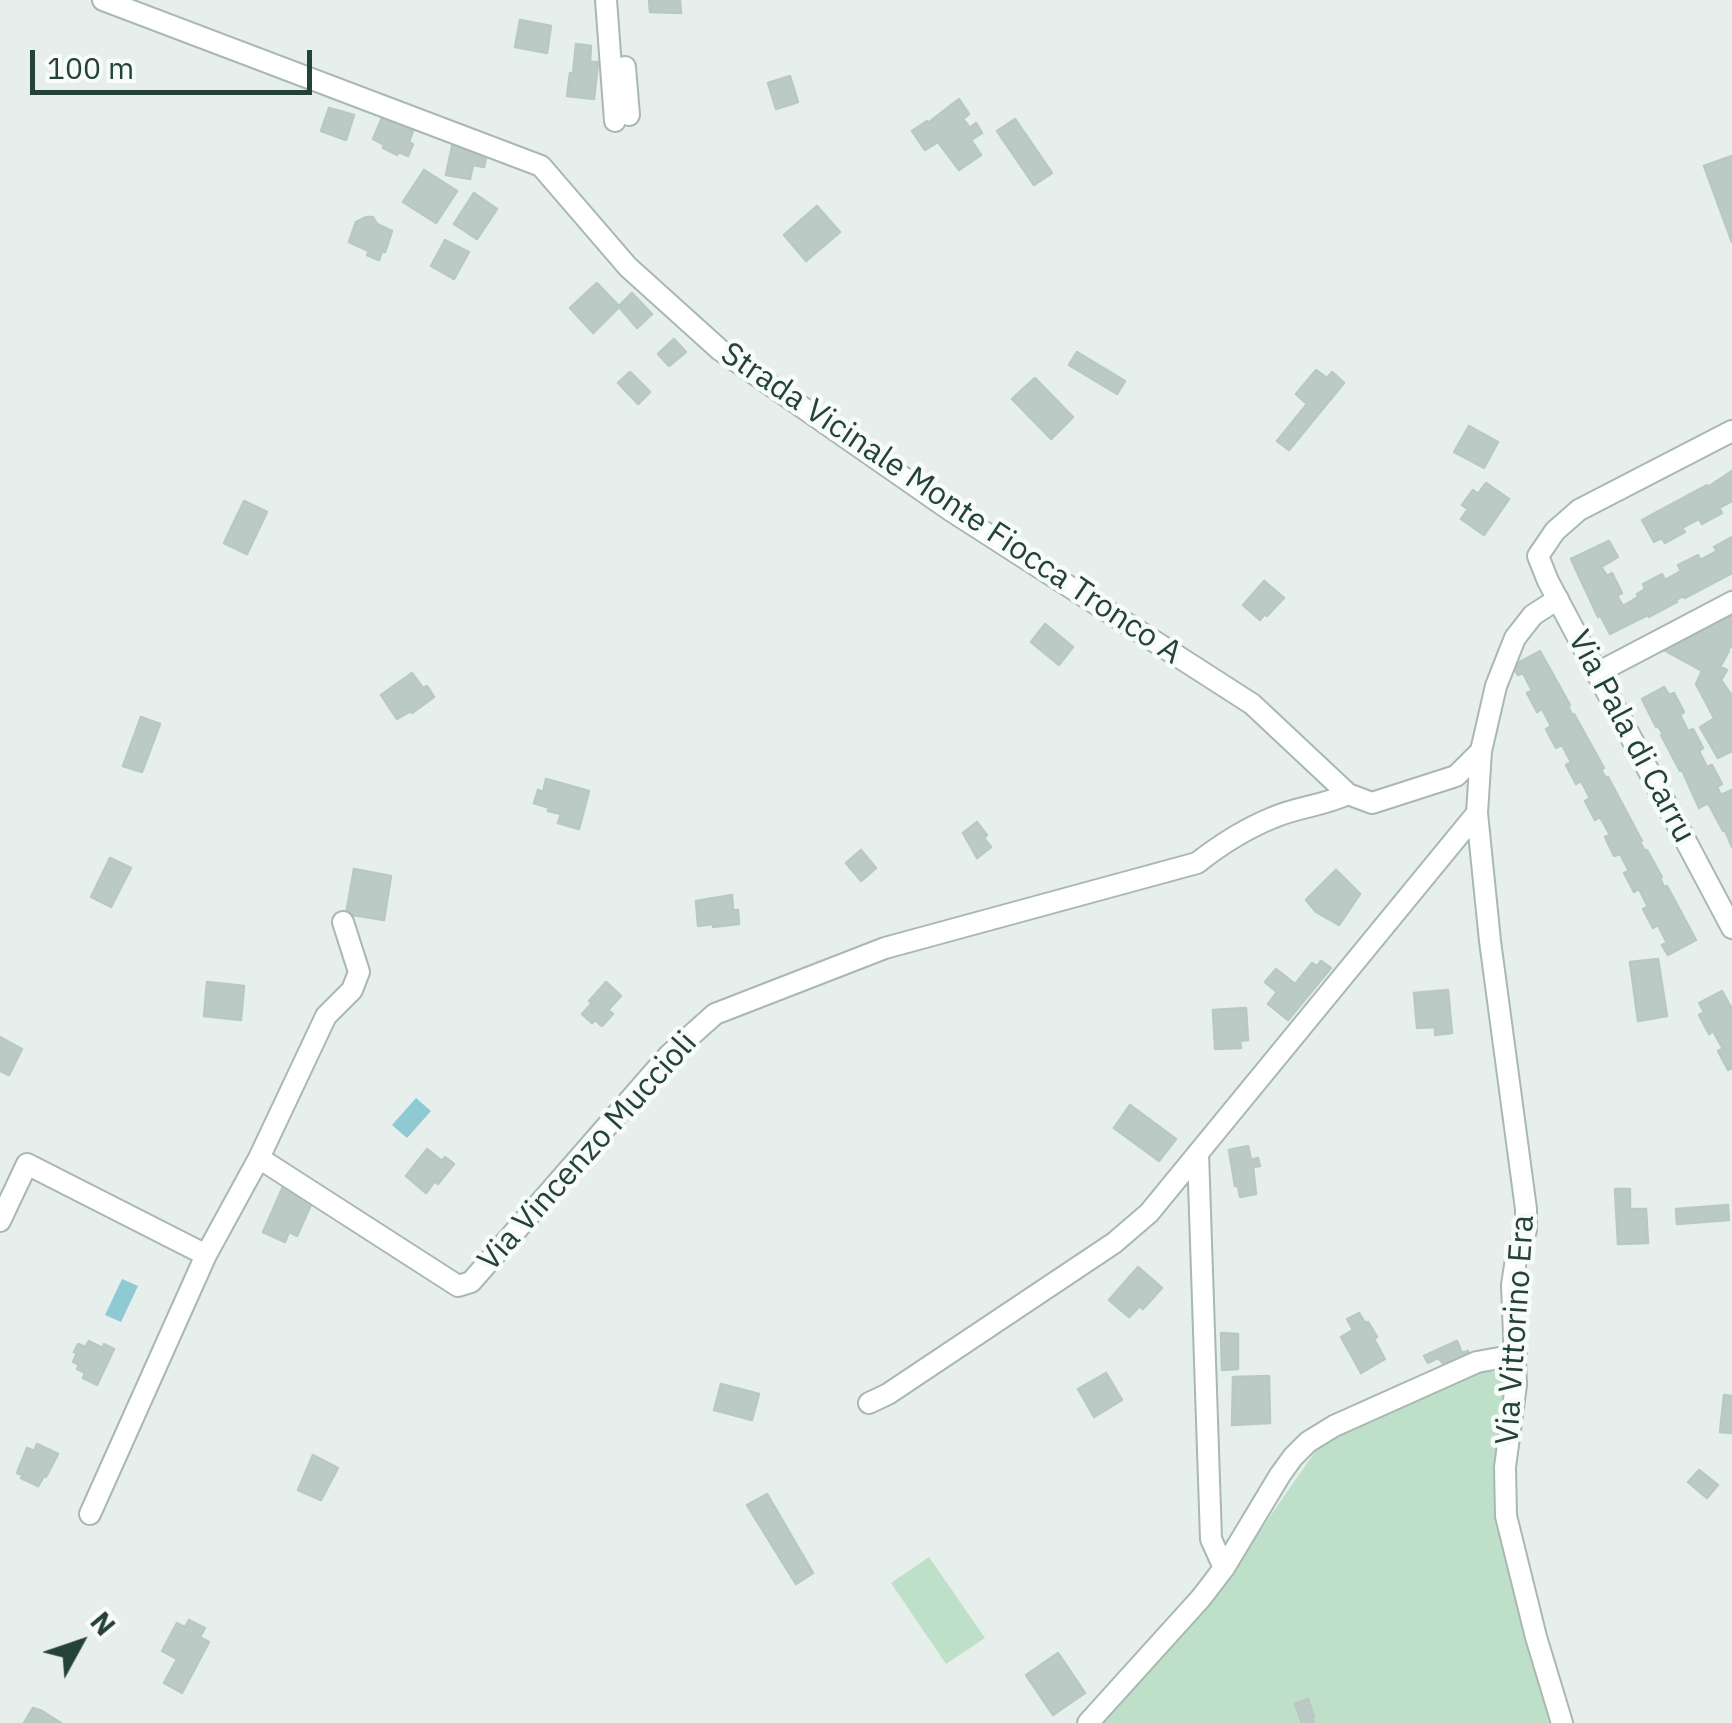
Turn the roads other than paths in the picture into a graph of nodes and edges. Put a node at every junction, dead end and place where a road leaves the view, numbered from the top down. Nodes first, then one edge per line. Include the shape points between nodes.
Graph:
1 (103, 0) edge
2 (606, 0) edge
3 (618, 0) edge
4 (1732, 430) edge
5 (1558, 599) junction
6 (1732, 602) edge
7 (1597, 674) junction
8 (1481, 751) junction
9 (1348, 794) junction
10 (1476, 813) junction
11 (343, 922) dead end
12 (1732, 928) edge
13 (1198, 1153) junction
14 (258, 1158) junction
15 (0, 1221) edge
16 (206, 1256) junction
17 (1516, 1355) junction
18 (869, 1404) dead end
19 (90, 1514) dead end
20 (1224, 1568) junction
21 (1088, 1723) edge
22 (1562, 1723) edge

1 - 9 street, Strada Vicinale Monte Fiocca Tronco A via 541,166 628,266 720,350 950,510 1252,704
2 - 3 street via 622,118
4 - 5 street via 1580,510 1555,531 1538,556
5 - 7 street, Via Pala di Carru
5 - 8 street, Via Vittorino Era via 1515,638
6 - 7 street
7 - 12 street, Via Pala di Carru
8 - 9 street via 1456,776 1423,787 1372,803
8 - 10 street, Via Vittorino Era
9 - 14 street, Via Vincenzo Muccioli via 1274,817 1198,863 884,948 714,1014 669,1055 464,1285
10 - 13 street
10 - 17 street, Via Vittorino Era via 1526,1208 1512,1286
11 - 14 street via 359,972 352,990 326,1016
13 - 18 street via 1149,1213 1114,1243
13 - 20 street via 1211,1538
14 - 16 street
15 - 16 street via 27,1164
16 - 19 street
17 - 20 street via 1477,1362 1308,1442
17 - 22 street, Via Vittorino Era via 1506,1516
20 - 21 street

